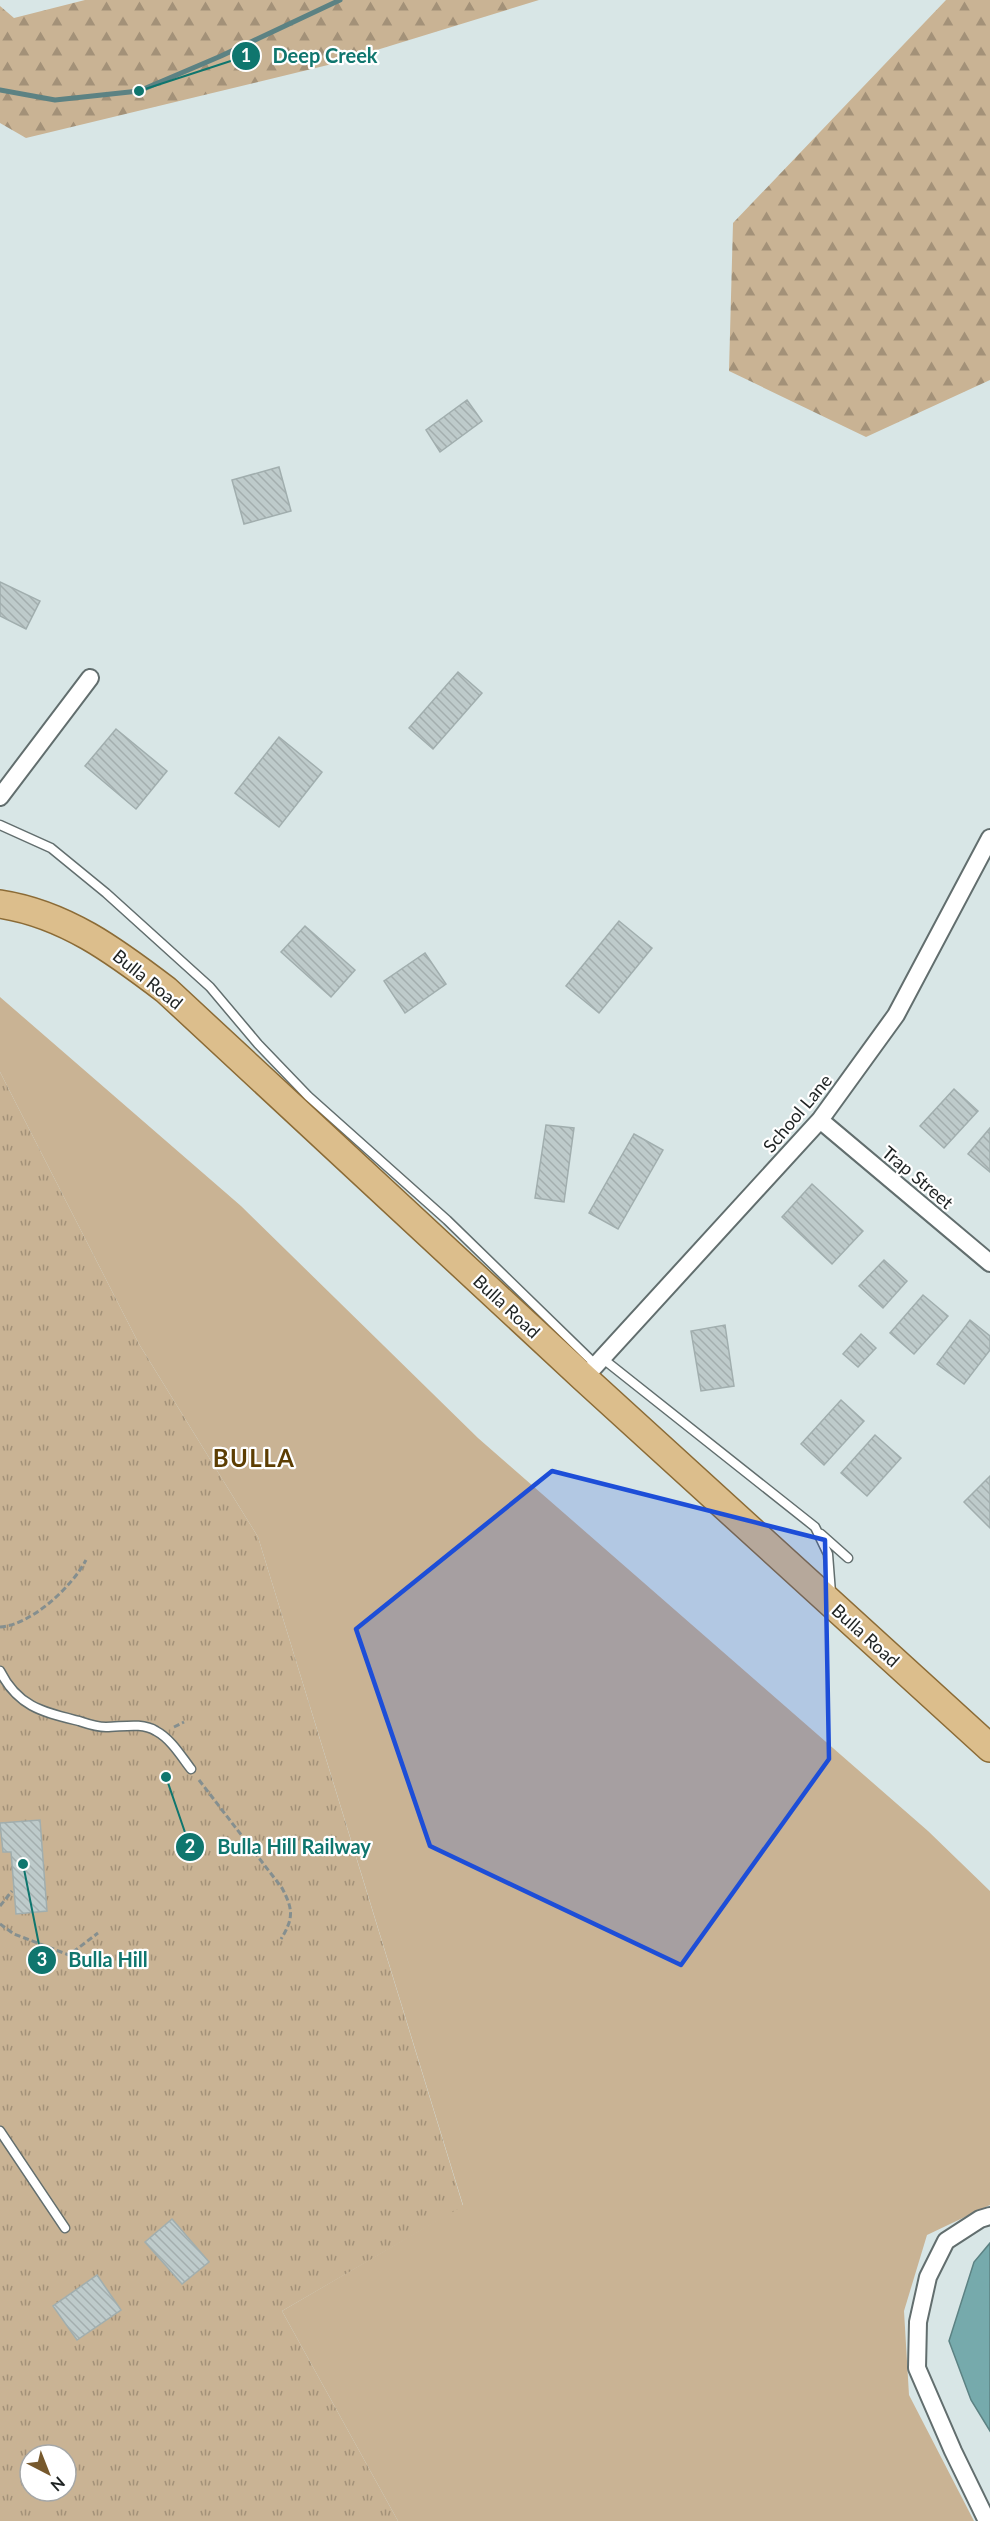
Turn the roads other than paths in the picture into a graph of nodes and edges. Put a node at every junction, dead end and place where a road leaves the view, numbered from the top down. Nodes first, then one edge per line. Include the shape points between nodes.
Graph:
1 (90, 678) dead end
2 (0, 796) edge
3 (0, 825) edge
4 (990, 838) edge
5 (0, 904) edge
6 (820, 1120) junction
7 (990, 1263) edge
8 (594, 1367) junction
9 (814, 1527) junction
10 (848, 1558) dead end
11 (836, 1608) junction
12 (0, 1671) edge
13 (990, 1748) edge
14 (191, 1768) road end
15 (0, 2131) edge
16 (990, 2216) edge
17 (65, 2228) dead end
18 (987, 2521) edge

1 - 2 street
3 - 8 lane, Bulla Road via 51,848 210,987 308,1096 447,1220
4 - 6 street, School Lane via 896,1015
5 - 8 main road, Bulla Road via 61,922 114,950 166,990
6 - 7 street, Trap Street
6 - 8 street, School Lane
8 - 9 lane
8 - 11 main road, Bulla Road
9 - 10 lane
9 - 11 lane via 828,1554
11 - 13 main road, Bulla Road
12 - 14 lane via 6,1683 44,1713 97,1727 141,1726 156,1730
15 - 17 lane
16 - 18 street via 946,2241 928,2277 918,2322 917,2368

